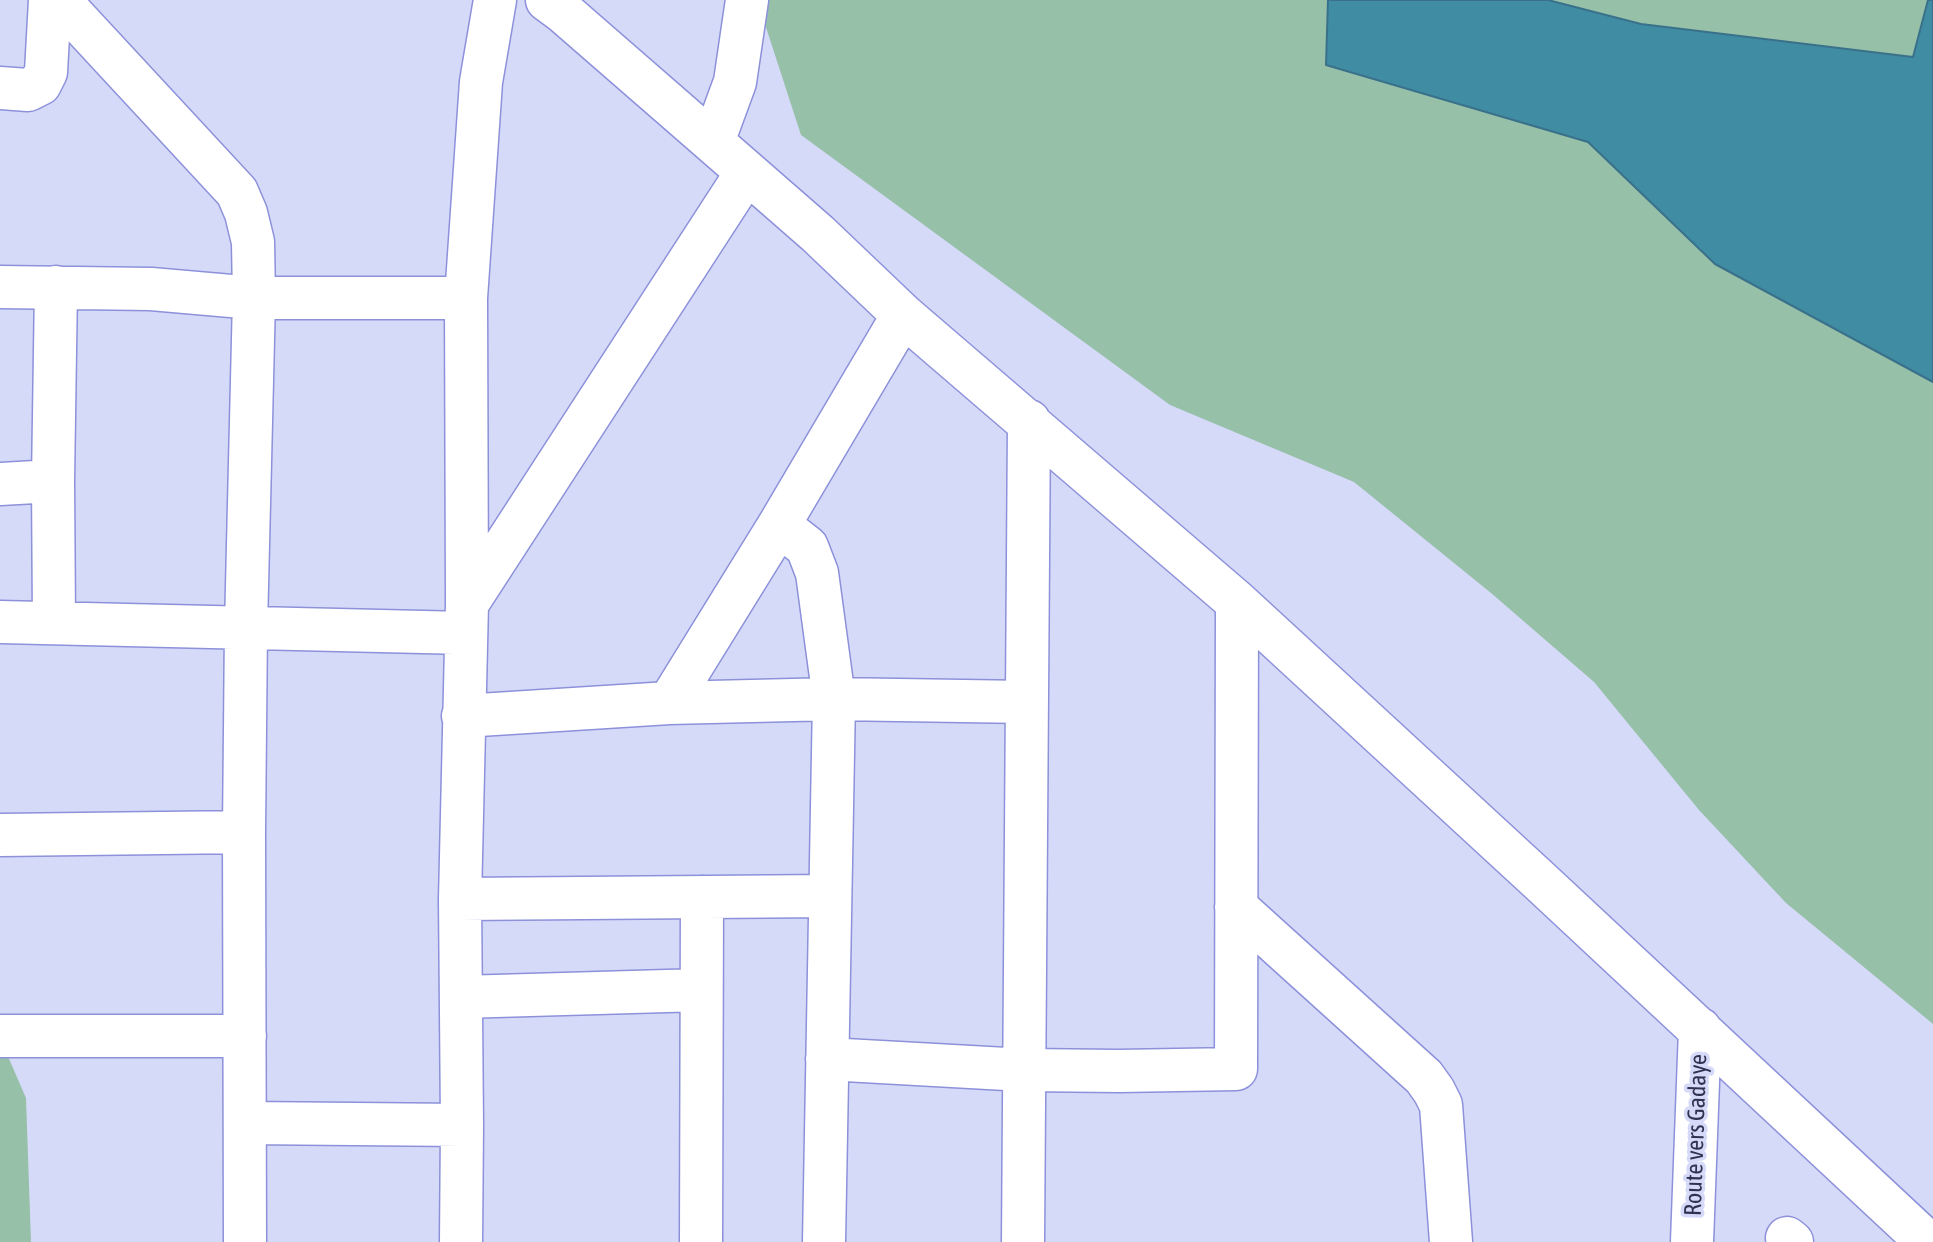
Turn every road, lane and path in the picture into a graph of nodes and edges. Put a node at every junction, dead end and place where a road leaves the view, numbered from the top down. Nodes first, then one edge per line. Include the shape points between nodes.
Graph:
1 (50, 0) edge
2 (59, 0) edge
3 (495, 0) edge
4 (547, 0) edge
5 (747, 0) edge
6 (0, 88) edge
7 (713, 142) junction
8 (747, 172) junction
9 (0, 287) edge
10 (56, 287) junction
11 (254, 298) junction
12 (466, 298) junction
13 (903, 315) junction
14 (1029, 421) junction
15 (53, 481) junction
16 (0, 484) edge
17 (779, 525) junction
18 (1237, 602) junction
19 (466, 619) junction
20 (0, 622) edge
21 (54, 622) junction
22 (246, 627) junction
23 (834, 699) junction
24 (1027, 702) junction
25 (669, 703) junction
26 (463, 716) junction
27 (244, 832) junction
28 (0, 835) edge
29 (830, 896) junction
30 (702, 897) junction
31 (460, 899) junction
32 (1236, 907) junction
33 (701, 990) junction
34 (461, 997) junction
35 (1700, 1029) junction
36 (0, 1036) edge
37 (245, 1036) junction
38 (827, 1059) junction
39 (1024, 1070) junction
40 (246, 1123) junction
41 (462, 1125) junction
42 (245, 1242) edge
43 (461, 1242) edge
44 (701, 1242) edge
45 (824, 1242) edge
46 (1023, 1242) edge
47 (1451, 1242) edge
48 (1692, 1242) edge
49 (1927, 1242) edge

1 - 6 street via 46,72 40,84 28,90
2 - 11 street via 237,192 253,242
3 - 12 street via 481,82
4 - 7 street
5 - 7 street via 735,82
7 - 8 street
8 - 13 street
8 - 19 street
9 - 10 street
10 - 11 street
10 - 15 street
11 - 12 street
11 - 22 street
12 - 19 street
13 - 14 street
13 - 17 street
14 - 18 street
14 - 24 street
15 - 16 street
15 - 21 street
17 - 23 street via 807,547 817,573
17 - 25 street
18 - 32 street
18 - 35 street
19 - 22 street
19 - 26 street
20 - 21 street
21 - 22 street
22 - 27 street
23 - 24 street
23 - 25 street
23 - 29 street
24 - 39 street
25 - 26 street
26 - 31 street
27 - 28 street
27 - 37 street
29 - 30 street
29 - 38 street
30 - 31 street
30 - 33 street
31 - 34 street
32 - 39 street via 1236,1069
32 - 47 street via 1434,1091 1441,1105
33 - 34 street
33 - 44 street
34 - 41 street
35 - 48 street, Route vers Gadaye
35 - 49 street
36 - 37 street
37 - 40 street
38 - 39 street
38 - 45 street
39 - 46 street
40 - 41 street
40 - 42 street
41 - 43 street

